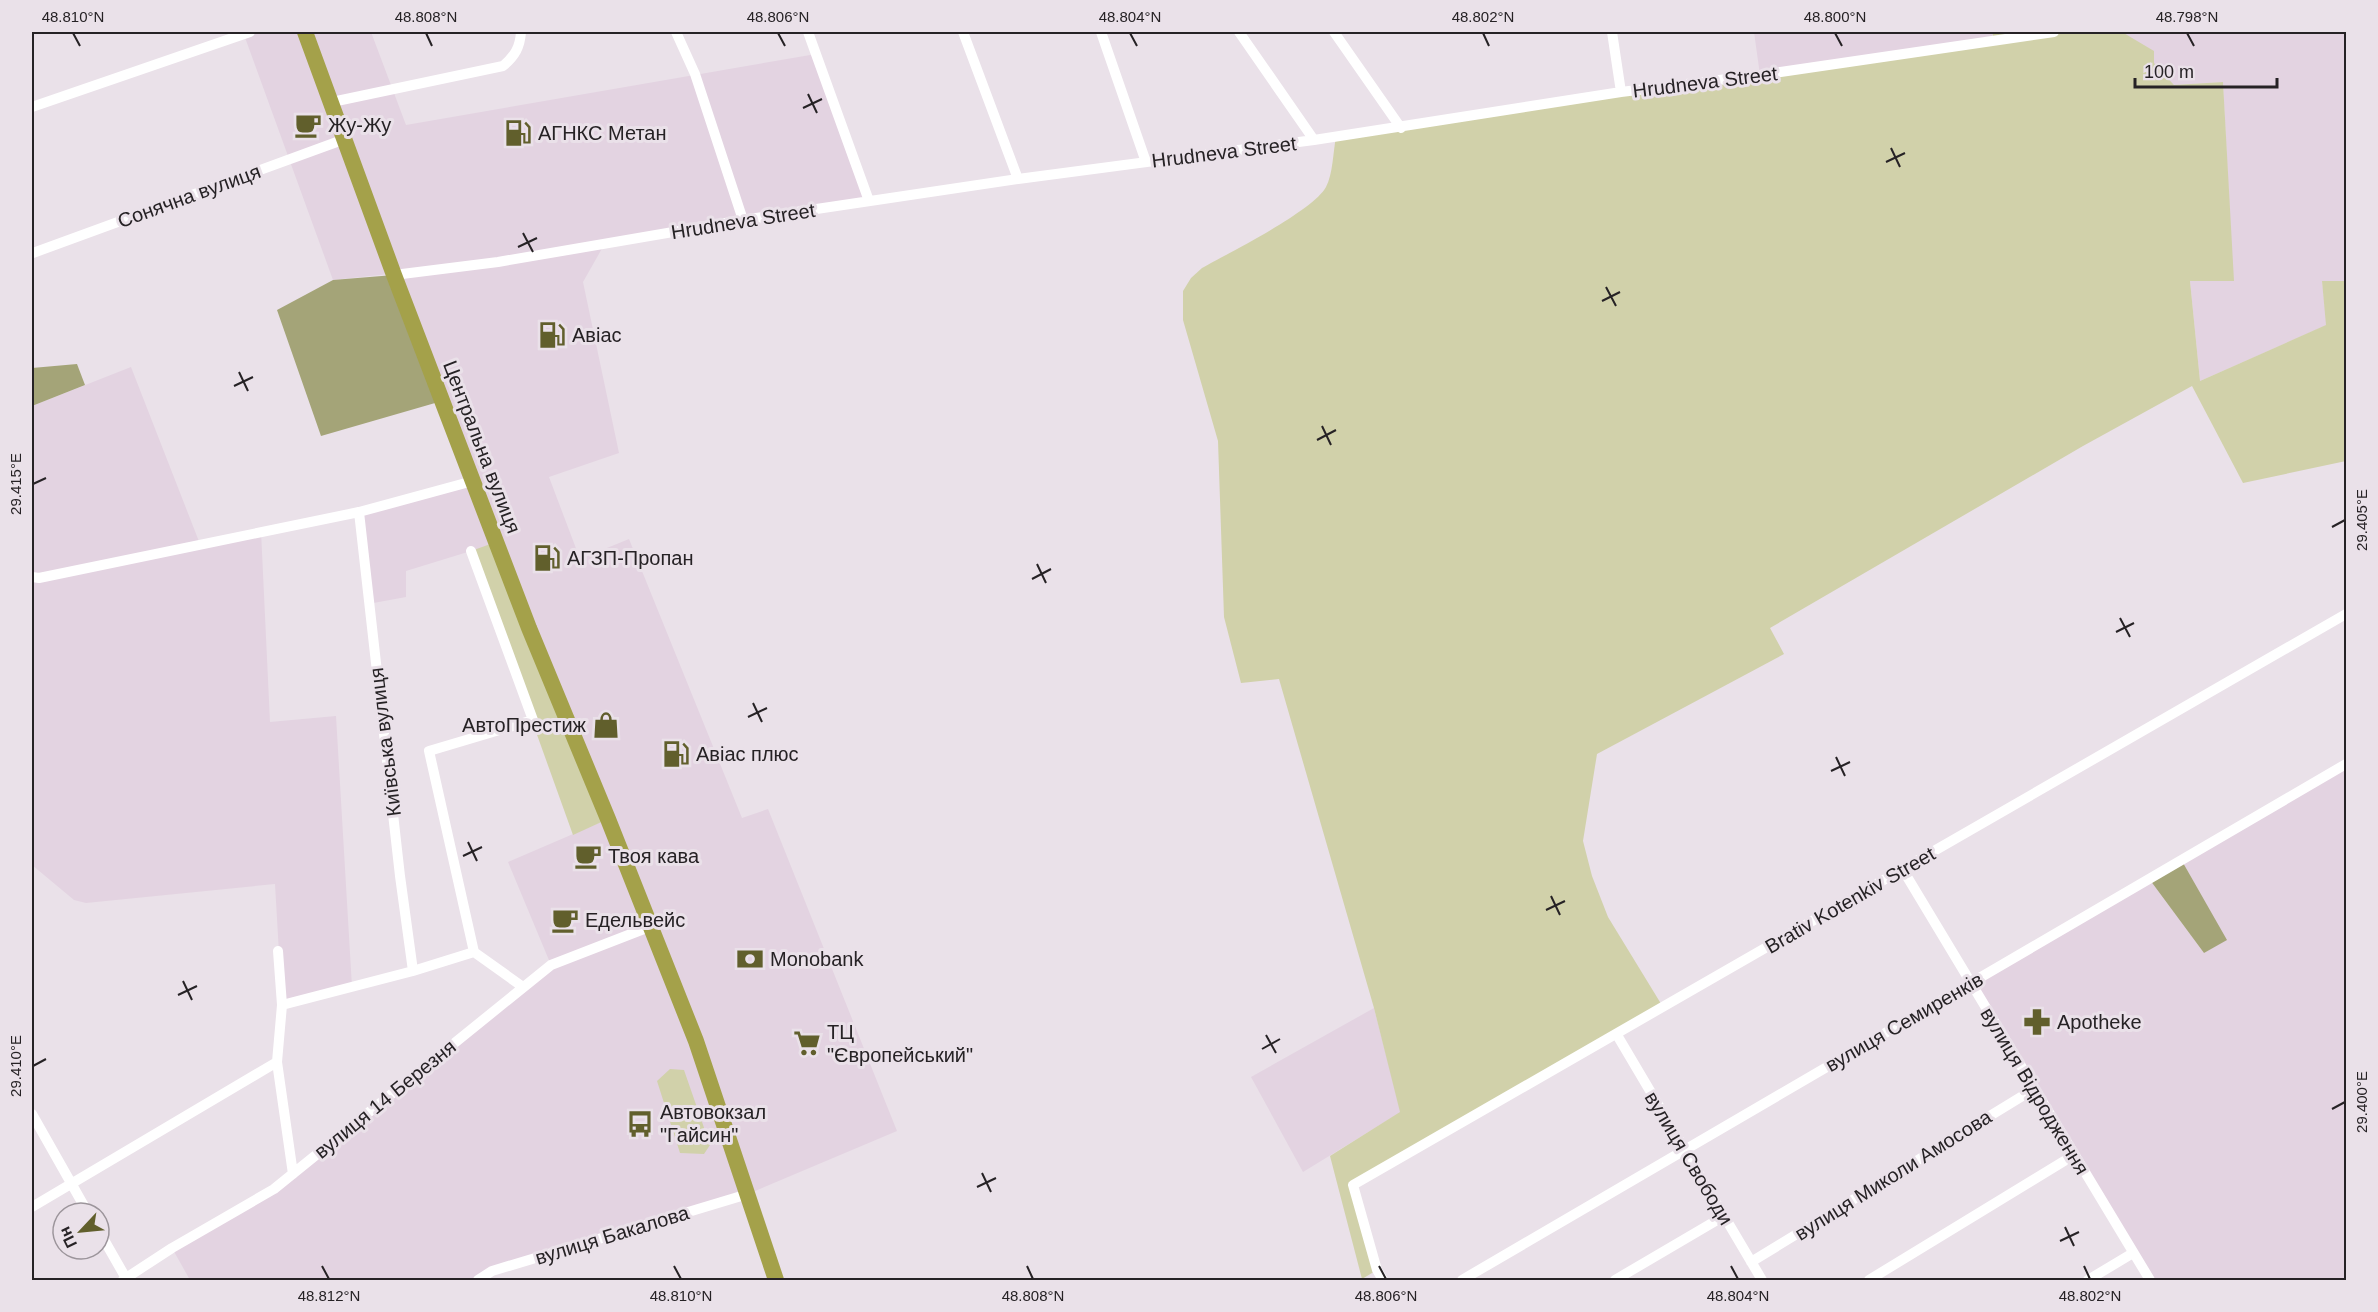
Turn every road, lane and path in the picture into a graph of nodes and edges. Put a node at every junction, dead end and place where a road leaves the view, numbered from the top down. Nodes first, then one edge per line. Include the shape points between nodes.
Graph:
1 (250, 32) edge
2 (305, 32) edge
3 (521, 32) edge
4 (676, 32) edge
5 (808, 32) edge
6 (963, 32) edge
7 (1101, 32) edge
8 (1239, 32) edge
9 (1334, 32) edge
10 (1612, 32) edge
11 (2054, 32) edge
12 (1621, 92) junction
13 (332, 102) junction
14 (32, 106) edge
15 (1401, 128) junction
16 (345, 138) junction
17 (1314, 141) junction
18 (1146, 162) junction
19 (1018, 179) junction
20 (869, 201) junction
21 (743, 220) junction
22 (33, 253) dead end
23 (394, 275) junction
24 (473, 481) junction
25 (358, 512) junction
26 (471, 551) dead end
27 (32, 577) edge
28 (2346, 614) edge
29 (2346, 764) edge
30 (1903, 870) junction
31 (650, 927) junction
32 (278, 951) dead end
33 (474, 952) junction
34 (413, 971) junction
35 (1970, 983) junction
36 (523, 987) junction
37 (282, 1005) junction
38 (1617, 1035) junction
39 (277, 1062) junction
40 (2034, 1089) junction
41 (32, 1114) edge
42 (1684, 1149) junction
43 (2074, 1155) junction
44 (293, 1174) junction
45 (71, 1182) junction
46 (748, 1194) junction
47 (81, 1201) edge
48 (32, 1207) edge
49 (1724, 1216) junction
50 (111, 1253) edge
51 (2133, 1253) junction
52 (1751, 1262) junction
53 (126, 1280) edge
54 (478, 1281) edge
55 (776, 1281) edge
56 (1383, 1281) edge
57 (1462, 1281) edge
58 (1615, 1281) edge
59 (1762, 1281) edge
60 (1869, 1281) edge
61 (2088, 1281) edge
62 (2150, 1281) edge

1 - 14 street
2 - 13 highway, Центральна вулиця
3 - 13 street via 519,48 503,66
4 - 21 street via 695,74
5 - 20 street
6 - 19 street
7 - 18 street
8 - 17 street
9 - 15 street
10 - 12 street
11 - 12 street, Hrudneva Street
12 - 15 street, Hrudneva Street
13 - 16 highway, Центральна вулиця
15 - 17 street, Hrudneva Street
16 - 22 street, Сонячна вулиця
16 - 23 highway, Центральна вулиця
17 - 18 street, Hrudneva Street
18 - 19 street, Hrudneva Street
19 - 20 street, Hrudneva Street
20 - 21 street, Hrudneva Street
21 - 23 street, Hrudneva Street via 510,260
23 - 24 highway, Центральна вулиця
24 - 25 street
24 - 31 highway, Центральна вулиця
25 - 27 street
25 - 34 street, Київська вулиця
26 - 33 street via 533,720 429,751
28 - 30 street, Brativ Kotenkiv Street
29 - 35 street, вулиця Семиренків
30 - 35 street, вулиця Відродження
30 - 38 street, Brativ Kotenkiv Street
31 - 36 street, вулиця 14 Березня via 551,964
31 - 46 highway, Центральна вулиця via 696,1041
32 - 37 street
33 - 34 street
33 - 36 street
34 - 37 street
35 - 40 street, вулиця Відродження
35 - 42 street, вулиця Семиренків
36 - 44 street, вулиця 14 Березня
37 - 39 street
38 - 42 street, вулиця Свободи
38 - 56 street, Brativ Kotenkiv Street via 1353,1185
39 - 44 street
39 - 45 street
40 - 43 street, вулиця Відродження
40 - 52 street, вулиця Миколи Амосова
41 - 45 street
42 - 49 street, вулиця Свободи
42 - 57 street, вулиця Семиренків
43 - 51 street, вулиця Відродження
43 - 60 street
44 - 53 street, вулиця 14 Березня
45 - 47 street
45 - 48 street
46 - 54 street, вулиця Бакалова via 492,1271
46 - 55 highway, Центральна вулиця
49 - 52 street, вулиця Свободи
49 - 58 street
50 - 53 street
51 - 61 street
51 - 62 street, вулиця Відродження
52 - 59 street, вулиця Свободи

